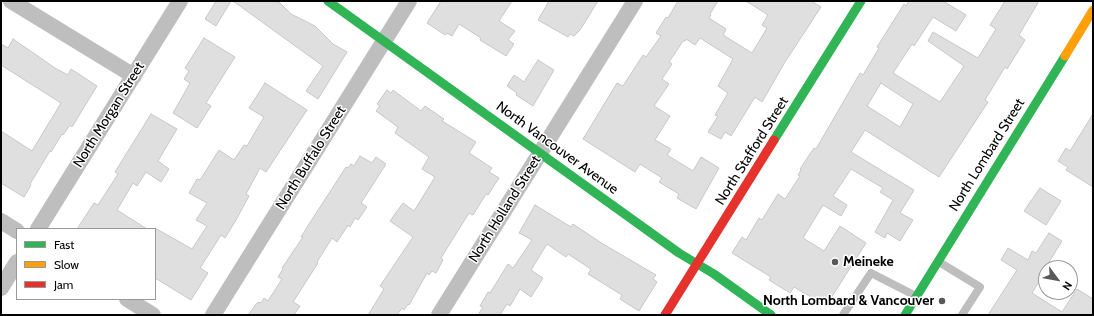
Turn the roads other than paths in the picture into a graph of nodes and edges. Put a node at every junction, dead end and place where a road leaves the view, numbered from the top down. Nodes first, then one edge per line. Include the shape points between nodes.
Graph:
1 (11, 1) edge
2 (180, 1) edge
3 (328, 1) edge
4 (409, 1) edge
5 (635, 1) edge
6 (861, 1) edge
7 (1093, 10) edge
8 (384, 41) junction
9 (134, 76) junction
10 (540, 153) junction
11 (1, 221) edge
12 (39, 228) edge
13 (16, 230) edge
14 (939, 261) junction
15 (16, 264) edge
16 (698, 264) junction
17 (1, 288) edge
18 (917, 296) junction
19 (129, 300) edge
20 (153, 315) edge
21 (212, 315) edge
22 (439, 315) edge
23 (665, 315) edge
24 (771, 315) edge
25 (842, 315) edge
26 (905, 315) edge
27 (962, 315) edge

1 - 9 street
2 - 9 street, North Morgan Street
3 - 8 street, North Vancouver Avenue
4 - 8 street, North Buffalo Street
5 - 10 street, North Holland Street
6 - 16 street, North Stafford Street
7 - 14 street, North Lombard Street
8 - 10 street, North Vancouver Avenue
8 - 21 street, North Buffalo Street
9 - 12 street, North Morgan Street
10 - 16 street, North Vancouver Avenue
10 - 22 street, North Holland Street
11 - 13 street
14 - 18 street, North Lombard Street
14 - 27 lane via 980,287
15 - 17 street
16 - 23 street, North Stafford Street
16 - 24 street, North Vancouver Avenue
18 - 25 lane via 871,274
18 - 26 street, North Lombard Street
19 - 20 street

